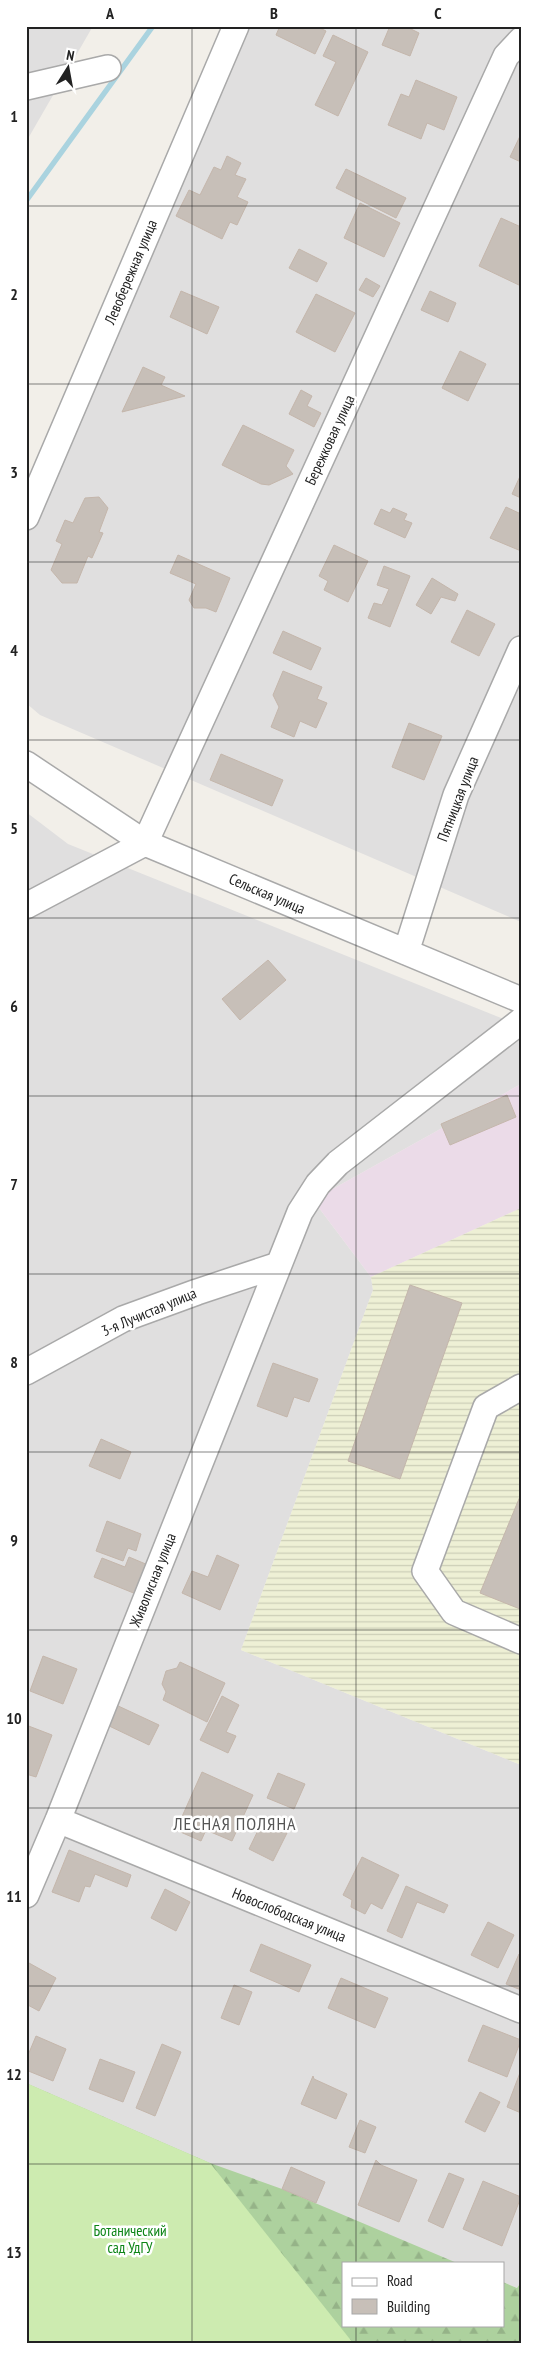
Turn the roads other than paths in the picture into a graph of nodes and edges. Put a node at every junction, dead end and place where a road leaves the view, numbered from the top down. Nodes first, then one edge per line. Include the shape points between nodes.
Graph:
1 (236, 26) edge
2 (521, 40) edge
3 (108, 68) dead end
4 (26, 87) edge
5 (26, 517) edge
6 (521, 649) edge
7 (26, 764) edge
8 (145, 843) junction
9 (26, 906) edge
10 (406, 952) junction
11 (521, 1000) edge
12 (521, 1021) edge
13 (278, 1265) junction
14 (26, 1372) edge
15 (521, 1386) edge
16 (521, 1641) edge
17 (58, 1820) junction
18 (26, 1895) edge
19 (521, 2010) edge

1 - 5 street, Левобережная улица
2 - 8 street, Бережковая улица via 506,56
3 - 4 street
6 - 10 street, Пятницкая улица via 456,795
7 - 8 street, Сельская улица
8 - 9 street
8 - 10 street, Сельская улица
10 - 11 street, Сельская улица
12 - 13 street, Живописная улица via 338,1163 318,1184 300,1212
13 - 14 street, 3-я Лучистая улица via 123,1319
13 - 17 street, Живописная улица
15 - 16 street via 486,1407 425,1571 454,1612
17 - 18 street, Живописная улица
17 - 19 street, Новослободская улица

